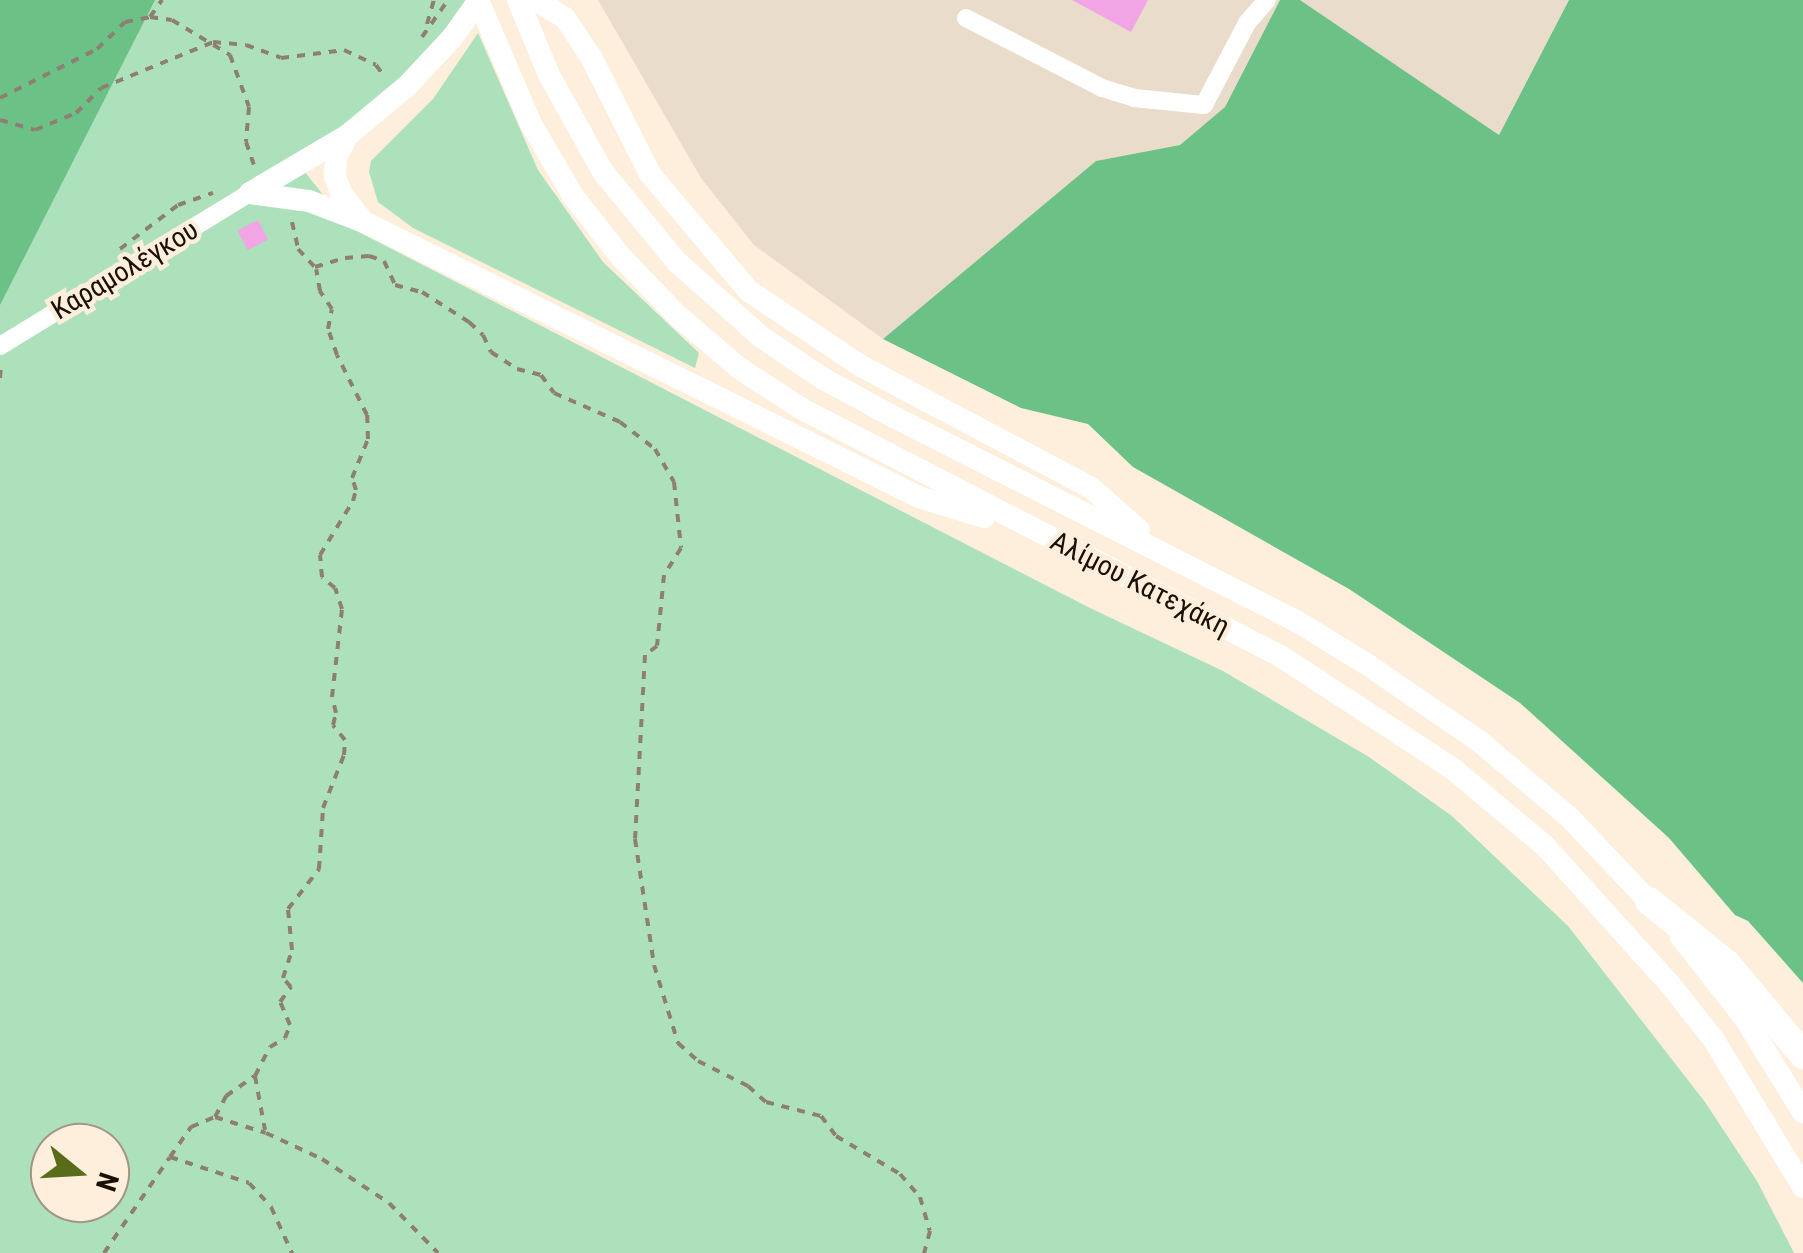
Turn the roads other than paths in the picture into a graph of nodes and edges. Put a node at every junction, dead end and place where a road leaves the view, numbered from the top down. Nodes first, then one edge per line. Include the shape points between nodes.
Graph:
1 (518, 0) edge
2 (536, 0) edge
3 (571, 0) edge
4 (1266, 0) edge
5 (481, 1) edge
6 (966, 18) dead end
7 (591, 57) junction
8 (348, 135) junction
9 (250, 193) junction
10 (364, 222) junction
11 (0, 346) edge
12 (1050, 537) junction
13 (1168, 556) junction
14 (1649, 900) junction
15 (1803, 1056) edge
16 (1803, 1112) edge
17 (1803, 1188) edge

1 - 13 main road, Αλίμου Κατεχάκη via 549,75 626,204 677,262 760,336 874,406
2 - 7 main road via 565,18
3 - 7 main road
4 - 6 street via 1204,104 1102,88
5 - 8 main road via 426,67
5 - 12 main road, Αλίμου Κατεχάκη via 531,124 573,196 678,316 739,368 839,430
7 - 13 main road via 650,174 748,291 860,366 1090,486
8 - 9 main road
8 - 10 main road via 335,177
9 - 10 main road via 309,201
9 - 11 street, Καραμολέγκου
10 - 12 main road via 919,497
12 - 17 main road, Αλίμου Κατεχάκη via 1348,697 1453,769 1545,846 1621,925 1714,1040
13 - 14 main road, Αλίμου Κατεχάκη via 1311,630 1479,741 1568,816
14 - 15 highway via 1727,964
14 - 16 main road, Αλίμου Κατεχάκη via 1744,1016

